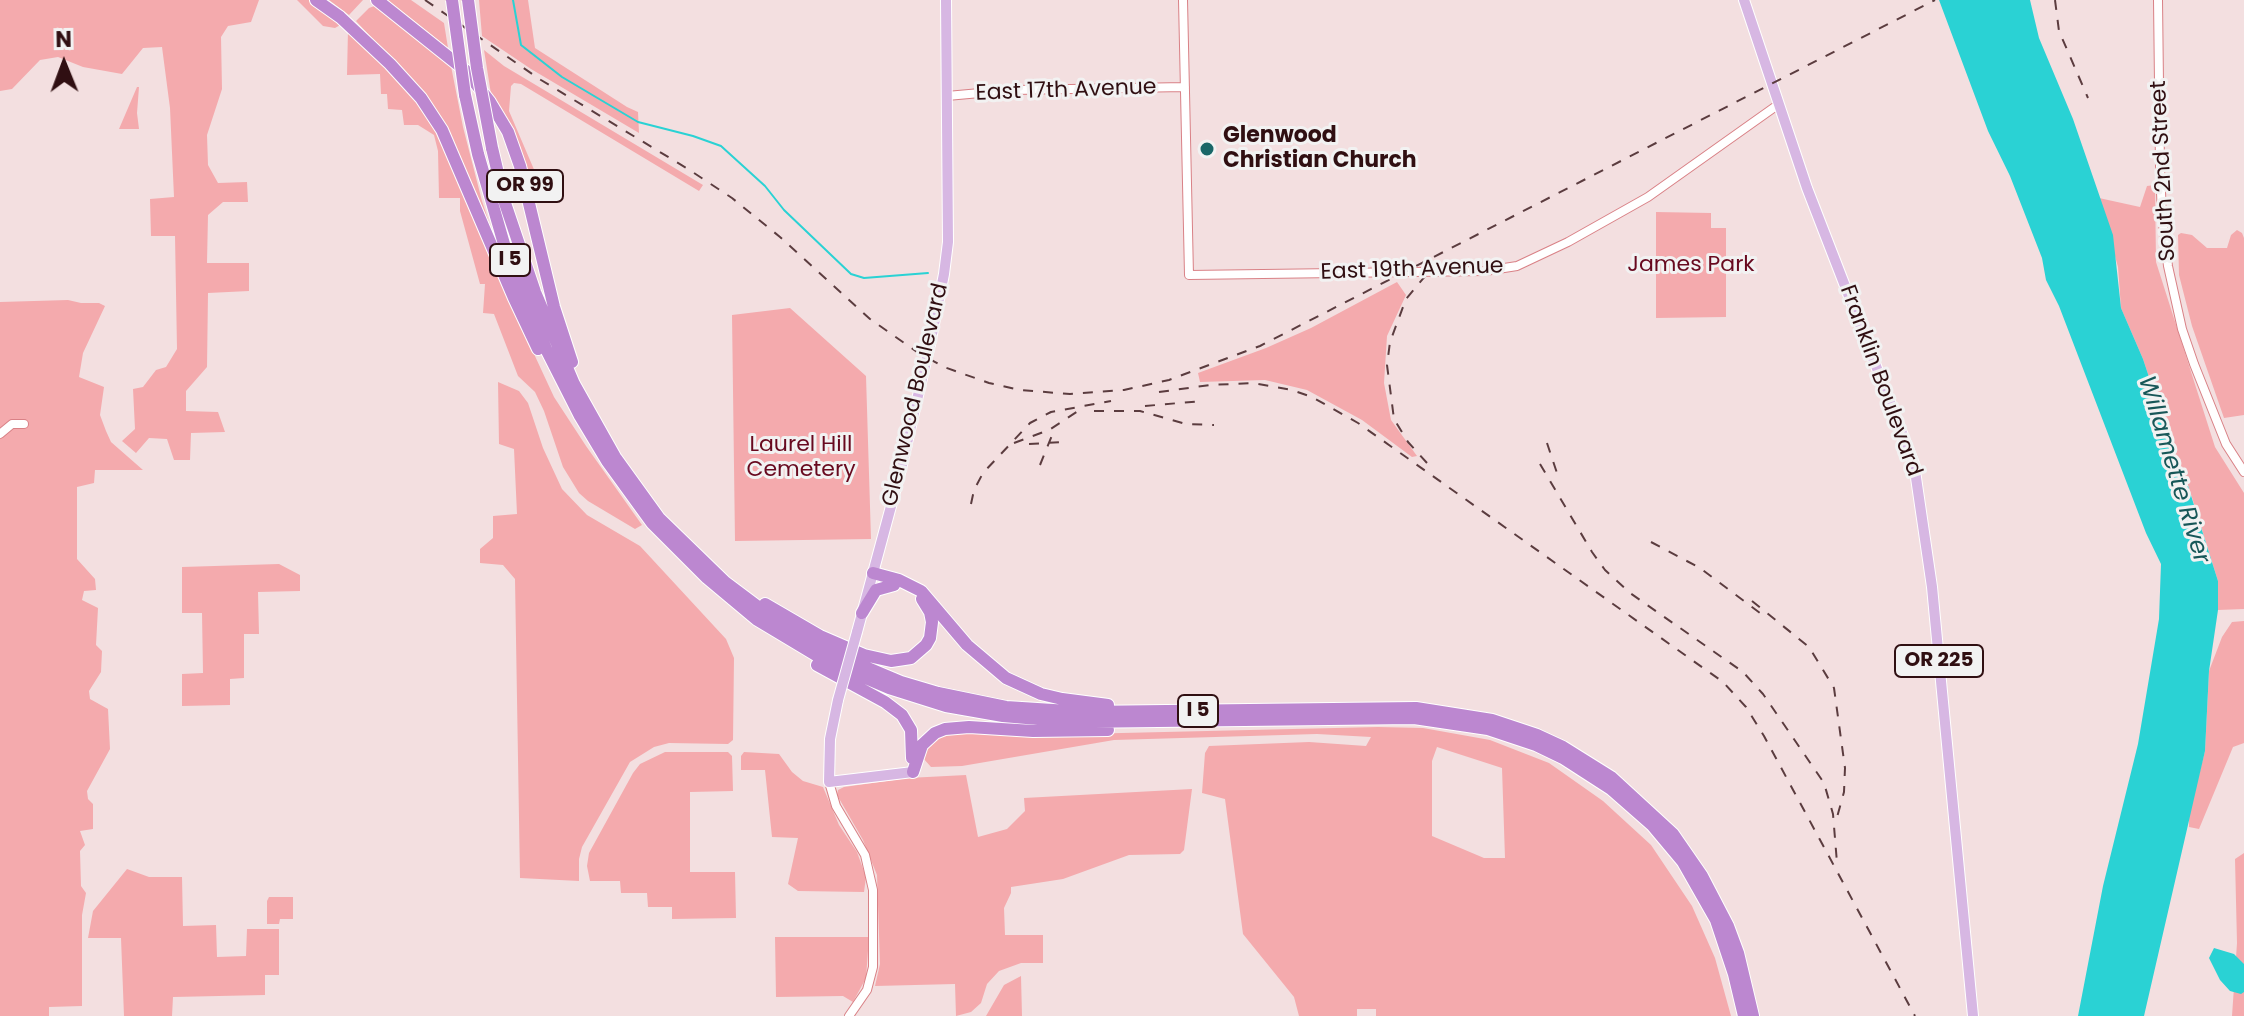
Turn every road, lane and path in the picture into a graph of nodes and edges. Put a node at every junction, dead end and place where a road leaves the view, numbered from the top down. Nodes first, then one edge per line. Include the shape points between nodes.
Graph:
1 (316, 0) edge
2 (377, 0) edge
3 (452, 0) edge
4 (468, 0) edge
5 (946, 0) edge
6 (1183, 0) edge
7 (1744, 0) edge
8 (2158, 0) edge
9 (1185, 87) junction
10 (947, 96) junction
11 (1779, 104) junction
12 (580, 416) junction
13 (594, 421) junction
14 (24, 424) dead end
15 (0, 434) edge
16 (2244, 472) edge
17 (872, 576) junction
18 (725, 582) junction
19 (894, 585) junction
20 (862, 613) junction
21 (784, 637) junction
22 (1193, 716) junction
23 (913, 772) junction
24 (829, 782) junction
25 (849, 1016) edge
26 (1744, 1016) edge
27 (1753, 1016) edge
28 (1973, 1016) edge

1 - 12 highway, OR 99 via 357,31 421,98 442,130 514,298 565,399
2 - 13 highway, OR 99 via 466,71 508,132 554,307
3 - 12 highway, I 5, bridge via 465,95 504,244 546,349
4 - 13 highway, I 5, bridge via 505,203 535,292
5 - 10 main road, Glenwood Boulevard
6 - 9 street
7 - 11 main road, Franklin Boulevard / OR 225
8 - 16 street, South 2nd Street via 2168,266 2194,364 2226,444
9 - 10 street, East 17th Avenue
9 - 11 street, East 19th Avenue via 1189,275 1509,268 1648,197
10 - 17 main road, Glenwood Boulevard, bridge via 944,274
11 - 28 main road, Franklin Boulevard / OR 225 via 1919,485
12 - 21 highway, I 5 via 629,493 670,542 729,598
13 - 18 highway, I 5 via 659,518
14 - 15 street via 12,424
17 - 19 highway
17 - 20 main road, Glenwood Boulevard
17 - 22 highway via 899,580 921,591 979,657 1023,687 1080,702
18 - 19 highway via 820,636 891,661 920,652 930,638 932,622 919,596
18 - 22 highway, I 5 via 816,644 873,672 938,693 1044,711
19 - 20 highway via 876,590
20 - 24 main road, Glenwood Boulevard, bridge via 830,739
21 - 22 highway, I 5 via 853,674 964,710 1060,721
21 - 23 highway via 813,663 902,715 911,730
22 - 23 highway via 1090,731 945,729 922,745
22 - 26 highway, I 5 via 1414,718 1488,729 1563,758 1633,808 1683,862 1716,920
22 - 27 highway, I 5 via 1416,708 1492,720 1563,747 1634,796 1688,854 1728,926
23 - 24 main road
24 - 25 street via 836,806 865,855 873,890 873,967 867,990

